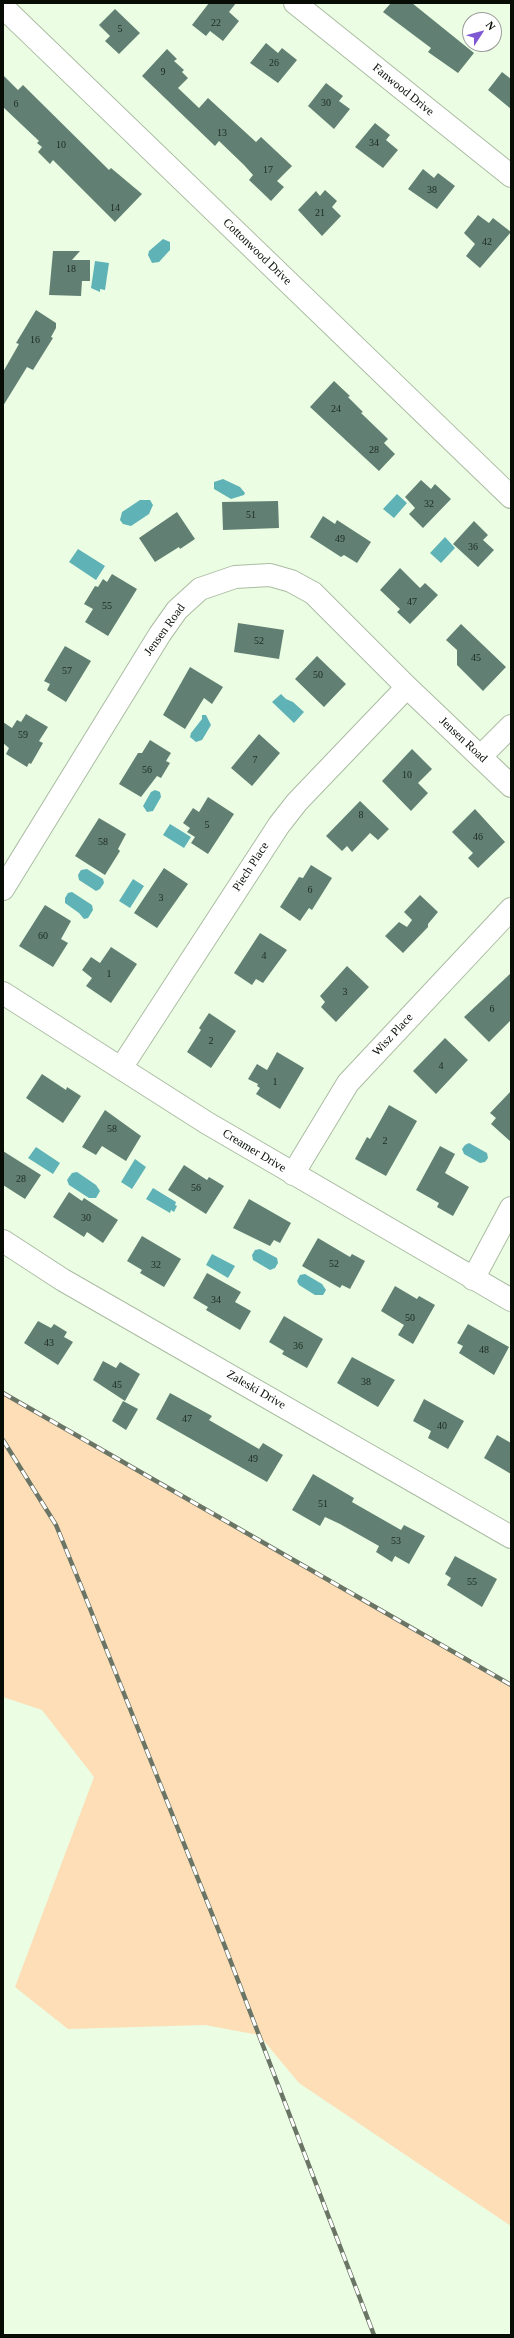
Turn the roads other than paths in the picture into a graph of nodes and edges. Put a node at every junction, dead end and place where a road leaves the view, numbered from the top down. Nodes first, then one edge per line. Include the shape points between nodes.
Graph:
1 (295, 3) edge
2 (3, 7) edge
3 (511, 176) edge
4 (511, 497) edge
5 (407, 687) junction
6 (511, 726) edge
7 (481, 756) junction
8 (511, 786) edge
9 (3, 889) edge
10 (511, 909) edge
11 (3, 993) edge
12 (121, 1068) junction
13 (293, 1174) junction
14 (511, 1208) edge
15 (3, 1241) edge
16 (473, 1279) junction
17 (511, 1300) edge
18 (511, 1537) edge

1 - 3 street, Fanwood Drive
2 - 4 street, Cottonwood Drive
5 - 7 street, Jensen Road
5 - 9 street, Jensen Road via 313,593 291,581 270,575 235,576 200,589 177,610 160,634
5 - 12 street, Piech Place via 297,802 279,825
6 - 7 street
7 - 8 street, Jensen Road
10 - 13 street, Wisz Place via 348,1083
11 - 12 street, Creamer Drive
12 - 13 street, Creamer Drive
13 - 16 street, Creamer Drive
14 - 16 street
15 - 18 street, Zaleski Drive via 63,1280
16 - 17 street, Creamer Drive

